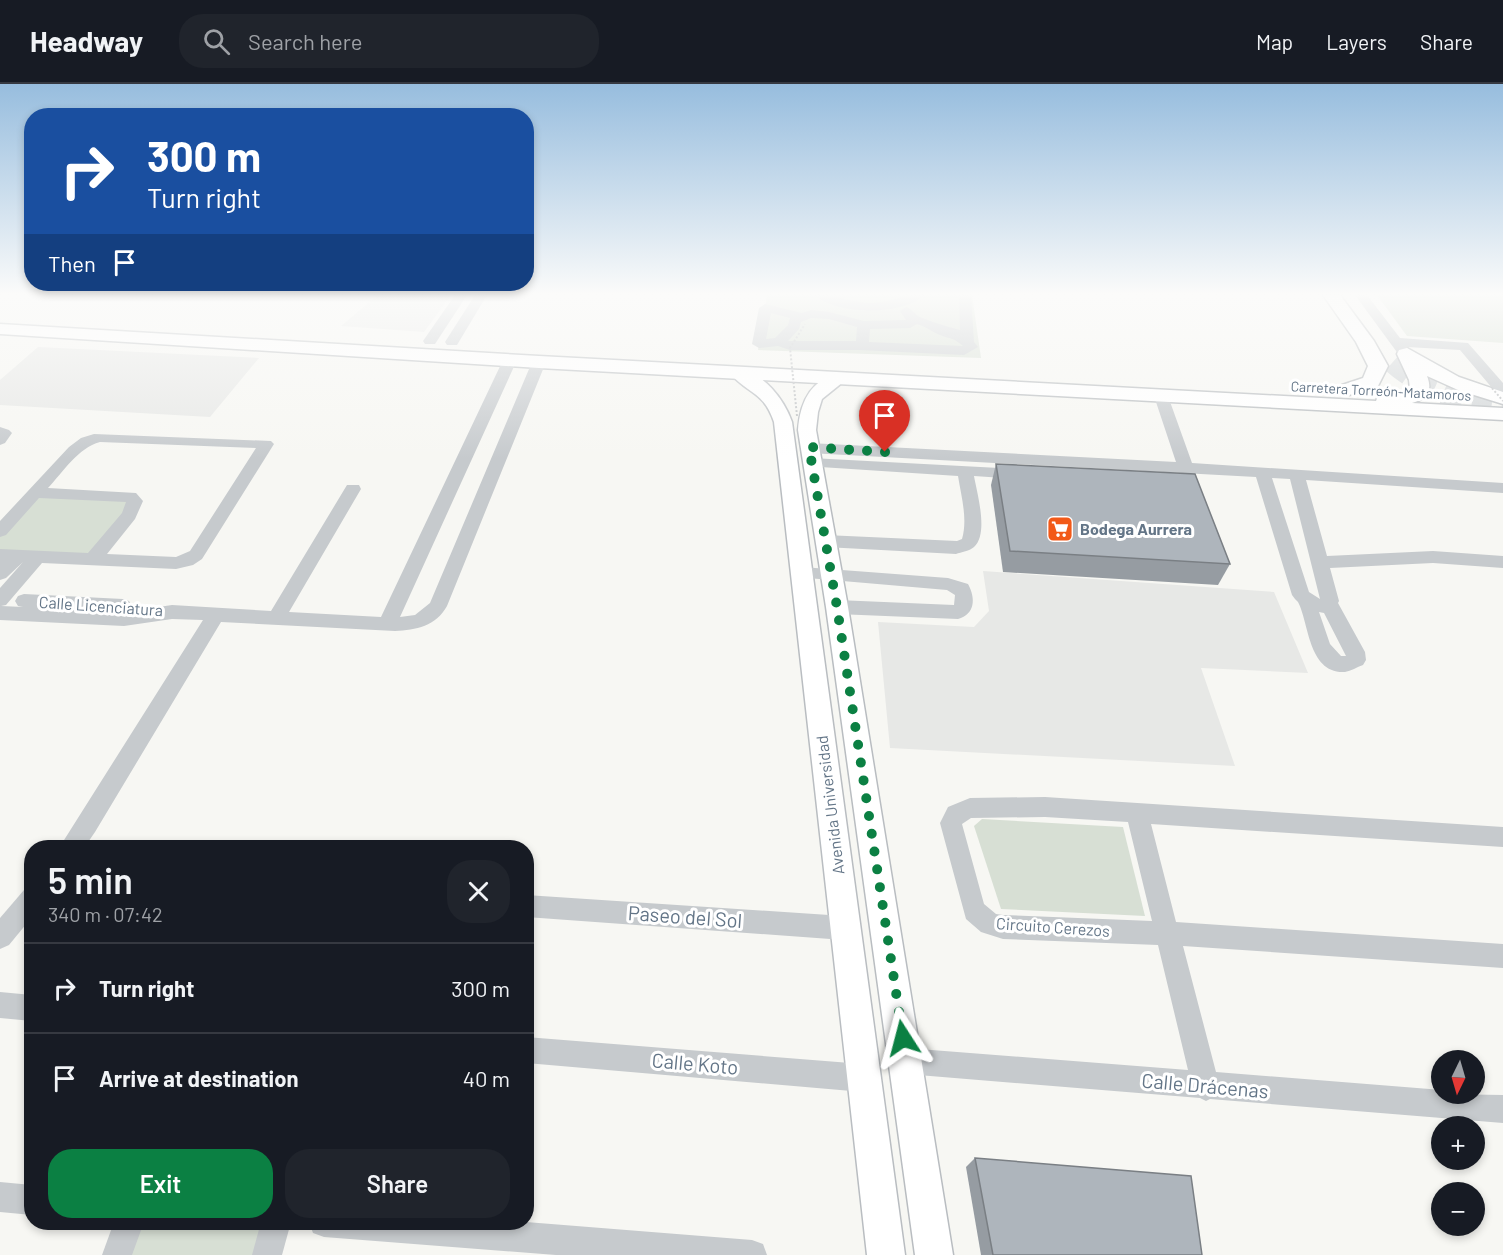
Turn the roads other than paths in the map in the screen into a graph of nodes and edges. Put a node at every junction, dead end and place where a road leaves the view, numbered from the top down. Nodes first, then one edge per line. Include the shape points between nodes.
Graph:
1 (369, 350) edge
2 (598, 350) edge
3 (936, 350) edge
4 (966, 350) edge
5 (1369, 350) edge
6 (1395, 350) edge
7 (1396, 350) edge
8 (1429, 350) edge
9 (1468, 350) edge
10 (1398, 353) junction
11 (510, 360) junction
12 (539, 362) junction
13 (739, 373) junction
14 (839, 378) junction
15 (1349, 389) junction
16 (1418, 393) junction
17 (1500, 394) edge
18 (1161, 396) junction
19 (1231, 400) junction
20 (1503, 414) edge
21 (0, 432) edge
22 (0, 440) edge
23 (812, 464) junction
24 (1181, 467) junction
25 (965, 471) junction
26 (1263, 473) junction
27 (1297, 475) junction
28 (472, 480) junction
29 (789, 484) junction
30 (1202, 484) edge
31 (1503, 488) edge
32 (353, 489) dead end
33 (36, 493) junction
34 (0, 531) edge
35 (825, 541) junction
36 (8, 555) edge
37 (37, 557) junction
38 (93, 559) junction
39 (1319, 562) junction
40 (1503, 562) edge
41 (802, 573) junction
42 (0, 574) edge
43 (831, 574) junction
44 (0, 600) edge
45 (1307, 603) junction
46 (1329, 604) junction
47 (837, 607) junction
48 (172, 612) junction
49 (0, 613) edge
50 (215, 616) junction
51 (276, 618) junction
52 (387, 624) junction
53 (1137, 813) junction
54 (1503, 837) edge
55 (75, 840) edge
56 (24, 907) edge
57 (534, 907) edge
58 (844, 928) junction
59 (1167, 933) junction
60 (0, 937) edge
61 (1503, 956) edge
62 (0, 1005) edge
63 (24, 1007) edge
64 (534, 1051) edge
65 (906, 1061) junction
66 (863, 1078) junction
67 (1206, 1087) junction
68 (1503, 1109) edge
69 (0, 1197) edge
70 (24, 1199) edge
71 (126, 1230) edge
72 (274, 1230) edge
73 (428, 1230) edge
74 (117, 1255) edge
75 (267, 1255) edge
76 (752, 1255) edge
77 (886, 1255) edge
78 (934, 1255) edge

1 - 11 highway
2 - 15 highway, Carretera Torreón-Matamoros
3 - 4 street
5 - 15 highway via 1378,366 1371,382
6 - 10 highway
7 - 10 street
8 - 10 street
9 - 17 street
10 - 16 highway via 1420,381
10 - 17 highway via 1452,382
11 - 12 highway
11 - 28 street
12 - 13 highway
12 - 28 street
13 - 14 highway
13 - 29 main road, Avenida Universidad via 768,394 780,414
14 - 18 highway
14 - 23 main road via 817,392 810,403 807,430
15 - 16 highway, Carretera Torreón-Matamoros
16 - 17 highway, Carretera Torreón-Matamoros
16 - 19 highway via 1398,400 1262,396
18 - 19 highway
18 - 24 street via 1185,465
19 - 20 highway
21 - 22 street via 4,433
23 - 24 street
23 - 25 street
23 - 29 main road
23 - 35 main road
24 - 26 street
25 - 30 street
25 - 35 street via 972,536 964,545 956,548
26 - 27 street
26 - 45 street via 1301,595
27 - 31 street
27 - 39 street
28 - 52 street
28 - 52 street via 438,606 416,622
29 - 41 main road, Avenida Universidad
32 - 51 street
33 - 34 street
33 - 38 street via 130,497 135,501 129,515
33 - 38 street via 74,450 99,437 266,444 191,559 176,563
35 - 43 main road
36 - 37 street
36 - 42 street
37 - 38 street
37 - 44 street
39 - 40 street via 1433,557
39 - 46 street
41 - 43 street
41 - 58 main road, Avenida Universidad
43 - 47 main road
43 - 47 street via 956,586 964,595 963,609 958,612
44 - 48 street, Calle Licenciatura via 162,607
45 - 46 street
45 - 46 street via 1324,653 1334,661 1351,663 1356,660 1355,652
47 - 65 main road
48 - 49 street, Calle Licenciatura via 124,619
48 - 50 street
50 - 51 street
50 - 55 street
51 - 52 street
53 - 54 street, Circuito Cerezos
53 - 59 street
53 - 59 street, Circuito Cerezos via 1001,806 970,808 956,814 951,823 974,911 990,924
56 - 60 street
57 - 58 street, Paseo del Sol
58 - 66 main road, Avenida Universidad
59 - 61 street, Circuito Cerezos
59 - 67 street
62 - 63 street
64 - 66 street, Calle Koto
65 - 67 street, Calle Drácenas
65 - 78 main road
66 - 77 main road, Avenida Universidad
67 - 68 street, Calle Drácenas
69 - 70 street
71 - 74 street
72 - 75 street
73 - 76 street

